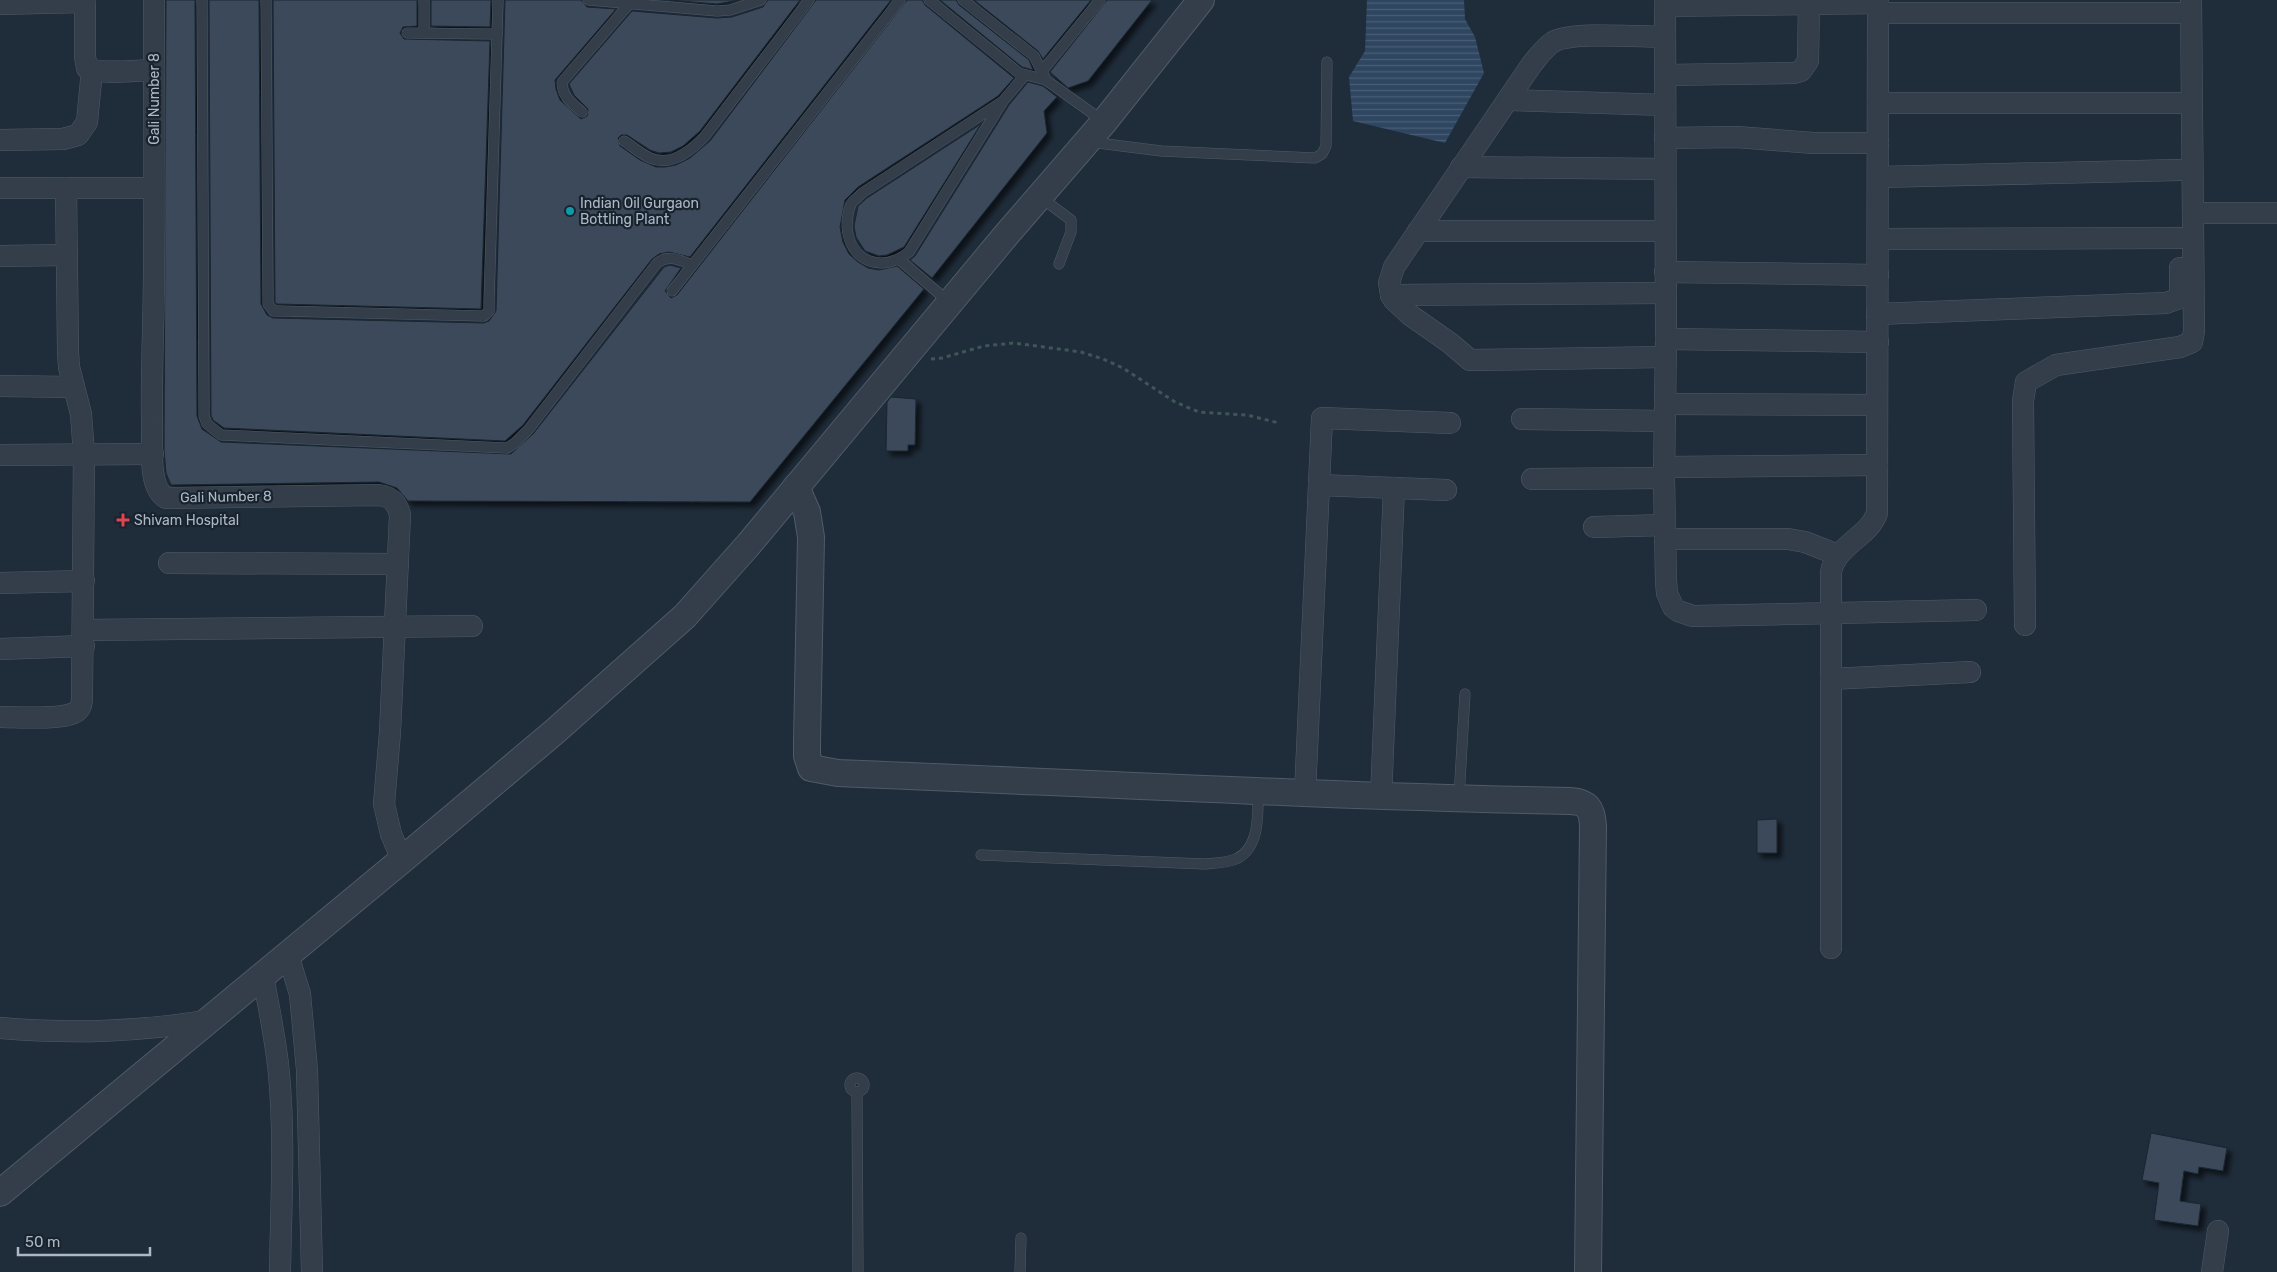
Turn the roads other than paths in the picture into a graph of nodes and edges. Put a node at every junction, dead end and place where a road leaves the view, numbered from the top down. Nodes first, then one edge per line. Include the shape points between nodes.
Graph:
1 (154, 0) edge
2 (202, 0) edge
3 (266, 0) edge
4 (424, 0) edge
5 (498, 0) edge
6 (588, 0) edge
7 (761, 0) edge
8 (808, 0) edge
9 (900, 0) edge
10 (929, 0) edge
11 (1100, 0) edge
12 (1201, 0) edge
13 (85, 1) edge
14 (970, 2) edge
15 (630, 3) junction
16 (1665, 3) edge
17 (1809, 3) junction
18 (0, 4) edge
19 (2183, 4) edge
20 (1878, 5) edge
21 (408, 33) dead end
22 (424, 33) junction
23 (497, 34) junction
24 (1664, 37) junction
25 (1326, 62) dead end
26 (90, 69) junction
27 (154, 70) junction
28 (1025, 75) junction
29 (1044, 75) junction
30 (1664, 75) junction
31 (1508, 100) junction
32 (1003, 101) junction
33 (1878, 102) junction
34 (2179, 103) junction
35 (1664, 105) junction
36 (582, 112) dead end
37 (1104, 122) junction
38 (1664, 138) junction
39 (0, 140) edge
40 (624, 141) dead end
41 (1087, 141) junction
42 (1878, 144) junction
43 (1461, 168) junction
44 (1665, 168) junction
45 (2179, 170) junction
46 (1878, 177) junction
47 (0, 188) edge
48 (66, 188) junction
49 (154, 188) junction
50 (1039, 196) junction
51 (2193, 213) junction
52 (2277, 213) edge
53 (1418, 231) junction
54 (1665, 231) junction
55 (2180, 238) junction
56 (1878, 240) junction
57 (67, 255) junction
58 (0, 256) edge
59 (900, 260) junction
60 (1059, 264) dead end
61 (692, 265) junction
62 (1665, 272) junction
63 (1878, 275) junction
64 (672, 291) dead end
65 (1665, 294) junction
66 (1391, 295) junction
67 (950, 303) junction
68 (1877, 314) junction
69 (1878, 342) junction
70 (1666, 348) junction
71 (0, 386) edge
72 (74, 387) junction
73 (1876, 405) junction
74 (1665, 412) junction
75 (1522, 419) dead end
76 (1450, 423) dead end
77 (84, 454) junction
78 (153, 454) junction
79 (0, 455) edge
80 (1877, 465) junction
81 (1664, 472) junction
82 (1532, 480) dead end
83 (1319, 485) junction
84 (796, 487) junction
85 (1394, 488) junction
86 (1446, 490) dead end
87 (1594, 527) dead end
88 (1665, 532) junction
89 (1838, 555) junction
90 (168, 563) dead end
91 (398, 564) junction
92 (84, 581) junction
93 (0, 583) edge
94 (1976, 610) dead end
95 (1831, 613) junction
96 (2025, 625) dead end
97 (472, 626) dead end
98 (395, 627) junction
99 (84, 638) junction
100 (0, 649) edge
101 (1970, 672) dead end
102 (1831, 679) junction
103 (1465, 694) dead end
104 (0, 717) edge
105 (1258, 792) junction
106 (1305, 794) junction
107 (1380, 797) junction
108 (1459, 799) junction
109 (982, 855) dead end
110 (402, 860) junction
111 (1831, 948) dead end
112 (288, 954) junction
113 (263, 976) junction
114 (211, 1020) junction
115 (0, 1028) edge
116 (857, 1092) dead end
117 (0, 1193) edge
118 (2218, 1230) dead end
119 (1021, 1238) dead end
120 (280, 1272) edge
121 (312, 1272) edge
122 (858, 1272) edge
123 (1020, 1272) edge
124 (1588, 1272) edge
125 (2212, 1272) edge

1 - 27 street, Gali Number 8
2 - 61 lane via 204,416 213,430 221,435 507,448 528,430 657,263 668,258
3 - 23 lane via 268,304 273,311 484,316 489,311
4 - 22 lane
5 - 23 lane
6 - 15 lane
7 - 15 lane via 717,12
8 - 40 lane via 692,149 680,156 660,160 650,158
9 - 61 lane
10 - 28 lane
11 - 29 lane
12 - 37 street
13 - 18 street
13 - 26 street via 85,57
14 - 29 lane via 1034,56
15 - 36 lane via 562,82 566,98
16 - 17 street
16 - 24 street
17 - 20 street
17 - 30 street via 1808,61 1801,71
19 - 20 street
19 - 34 street
19 - 51 street
20 - 33 street
21 - 22 lane
22 - 23 lane
24 - 30 street
24 - 31 street via 1575,36 1554,42 1532,64
25 - 41 lane via 1326,146 1315,158 1154,150
26 - 27 street
26 - 39 street via 86,122 78,135
27 - 49 street, Gali Number 8
28 - 29 lane
28 - 32 lane
29 - 37 lane
30 - 35 street
31 - 35 street
31 - 43 street
32 - 59 lane via 909,252
32 - 59 lane via 862,193 851,204 847,220 848,240 856,253 869,261
33 - 34 street
33 - 42 street
34 - 45 street
35 - 38 street
37 - 41 street
38 - 42 street via 1737,137
38 - 44 street
41 - 50 street
42 - 46 street
43 - 44 street
43 - 53 street
44 - 54 street
45 - 46 street
45 - 55 street
46 - 56 street
47 - 48 street
48 - 49 street
48 - 57 street
49 - 78 street, Gali Number 8
50 - 60 lane via 1070,220 1071,232
50 - 67 street
51 - 52 street
51 - 96 street via 2192,342 2180,347 2056,365 2026,382 2023,402
53 - 54 street
53 - 66 street via 1394,267 1389,283
54 - 62 street
55 - 56 street
55 - 68 street via 2180,293 2177,299 2166,303
56 - 63 street
57 - 58 street
57 - 72 street via 68,352
59 - 67 lane
61 - 64 lane
62 - 63 street
62 - 65 street
63 - 68 street
65 - 66 street
65 - 70 street
66 - 70 street via 1410,315 1470,360
67 - 84 street
68 - 69 street
69 - 70 street
69 - 73 street
70 - 74 street
71 - 72 street
72 - 77 street via 81,414
73 - 74 street
73 - 80 street
74 - 75 street
74 - 81 street
76 - 83 street via 1322,418
77 - 78 street
77 - 79 street
77 - 92 street
78 - 91 street, Gali Number 8 via 156,488 166,498 386,496 398,506 400,516
80 - 81 street
80 - 89 street via 1877,513 1874,521
81 - 82 street
81 - 88 street
83 - 85 street
83 - 106 street
84 - 105 street via 807,512 811,537 806,742 806,756 811,768 838,773
84 - 110 street via 685,616
85 - 86 street
85 - 107 street
87 - 88 street
88 - 89 street via 1805,542
88 - 95 street via 1667,593 1678,611 1694,616
89 - 95 street via 1831,572
90 - 91 street
91 - 98 street, Gali Number 8
92 - 93 street
92 - 99 street
94 - 95 street
95 - 102 street
97 - 98 street
98 - 99 street
98 - 110 street, Gali Number 8 via 384,804 391,834
99 - 100 street
99 - 104 street via 79,710 65,716
101 - 102 street
102 - 111 street
103 - 108 lane
105 - 106 street
105 - 109 lane via 1255,836 1238,858 1224,862 1205,864
106 - 107 street
107 - 108 street
108 - 124 street via 1582,802 1592,813 1594,909
110 - 112 street
112 - 113 street
112 - 121 street via 300,994 308,1070
113 - 114 street
113 - 120 street via 273,1022 280,1083
114 - 115 street via 125,1032
114 - 117 street
116 - 122 lane
118 - 125 street
119 - 123 lane

